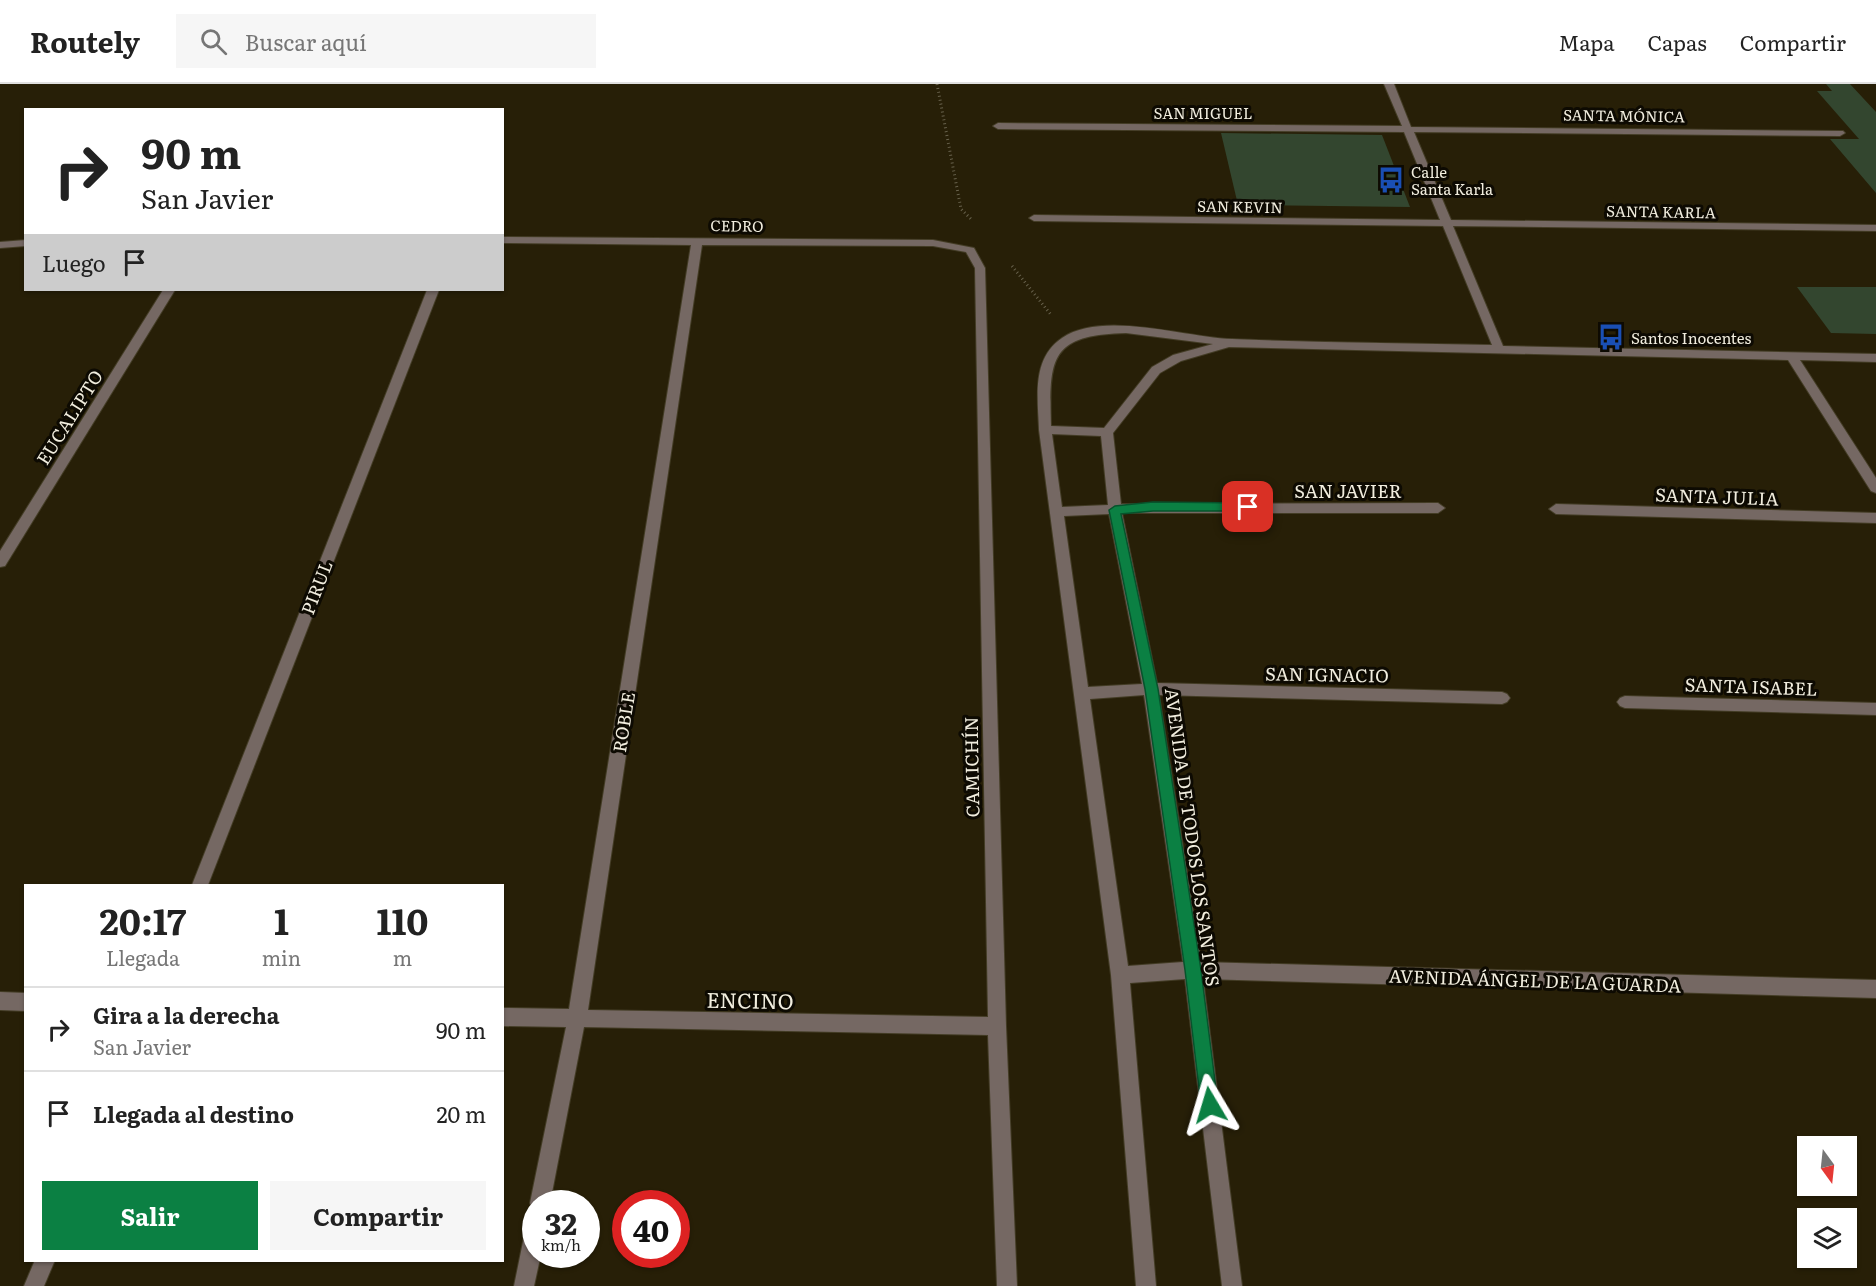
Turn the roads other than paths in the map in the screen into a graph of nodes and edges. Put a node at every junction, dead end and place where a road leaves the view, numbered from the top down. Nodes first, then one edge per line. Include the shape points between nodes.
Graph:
1 (1389, 84) edge
2 (998, 126) dead end
3 (1408, 128) junction
4 (1840, 133) dead end
5 (1034, 218) dead end
6 (1446, 224) junction
7 (1876, 228) edge
8 (504, 240) edge
9 (697, 240) junction
10 (24, 243) edge
11 (0, 245) edge
12 (970, 250) joint
13 (168, 291) edge
14 (433, 291) edge
15 (1228, 343) junction
16 (1499, 349) junction
17 (1792, 356) junction
18 (1876, 358) edge
19 (1044, 430) junction
20 (1107, 432) junction
21 (1876, 488) edge
22 (1438, 508) dead end
23 (1556, 509) dead end
24 (1115, 510) junction
25 (1055, 512) junction
26 (1876, 518) edge
27 (0, 562) edge
28 (1151, 689) junction
29 (1082, 694) junction
30 (1502, 698) dead end
31 (1625, 702) dead end
32 (1876, 709) edge
33 (200, 884) edge
34 (1193, 970) junction
35 (1120, 975) junction
36 (1876, 989) edge
37 (0, 1001) edge
38 (24, 1002) edge
39 (504, 1017) edge
40 (577, 1019) junction
41 (997, 1026) junction
42 (543, 1190) edge
43 (44, 1262) edge
44 (528, 1268) edge
45 (34, 1286) edge
46 (524, 1286) edge
47 (1007, 1286) edge
48 (1146, 1286) edge
49 (1232, 1286) edge

1 - 3 street
2 - 3 street, SAN MIGUEL
3 - 4 street, SANTA MÓNICA
3 - 6 street
5 - 6 street, SAN KEVIN
6 - 7 street, SANTA KARLA
6 - 16 street
8 - 9 street, CEDRO
9 - 12 street, CEDRO via 933,243
9 - 40 street, ROBLE
10 - 11 street
12 - 41 street, CAMICHÍN via 980,268
13 - 27 street, EUCALIPTO
14 - 33 street, PIRUL
15 - 16 street
15 - 19 street via 1136,331 1069,338 1045,368
15 - 20 street via 1177,358 1156,370
16 - 17 street
17 - 18 street
17 - 21 street
19 - 20 street
19 - 25 street
20 - 24 street, AVENIDA DE TODOS LOS SANTOS
22 - 24 street, SAN JAVIER
23 - 26 street, SANTA JULIA
24 - 25 street, SAN JAVIER
24 - 28 street, AVENIDA DE TODOS LOS SANTOS
25 - 29 street
28 - 29 street, SAN IGNACIO
28 - 30 street, SAN IGNACIO
28 - 34 street, AVENIDA DE TODOS LOS SANTOS
29 - 35 street
31 - 32 street, SANTA ISABEL
34 - 35 street, AVENIDA ÁNGEL DE LA GUARDA
34 - 36 street, AVENIDA ÁNGEL DE LA GUARDA
34 - 49 street, AVENIDA DE TODOS LOS SANTOS
35 - 48 street
37 - 38 street
39 - 40 street, ENCINO
40 - 41 street, ENCINO
40 - 42 street, ROBLE
41 - 47 street, CAMICHÍN
43 - 45 street
44 - 46 street

